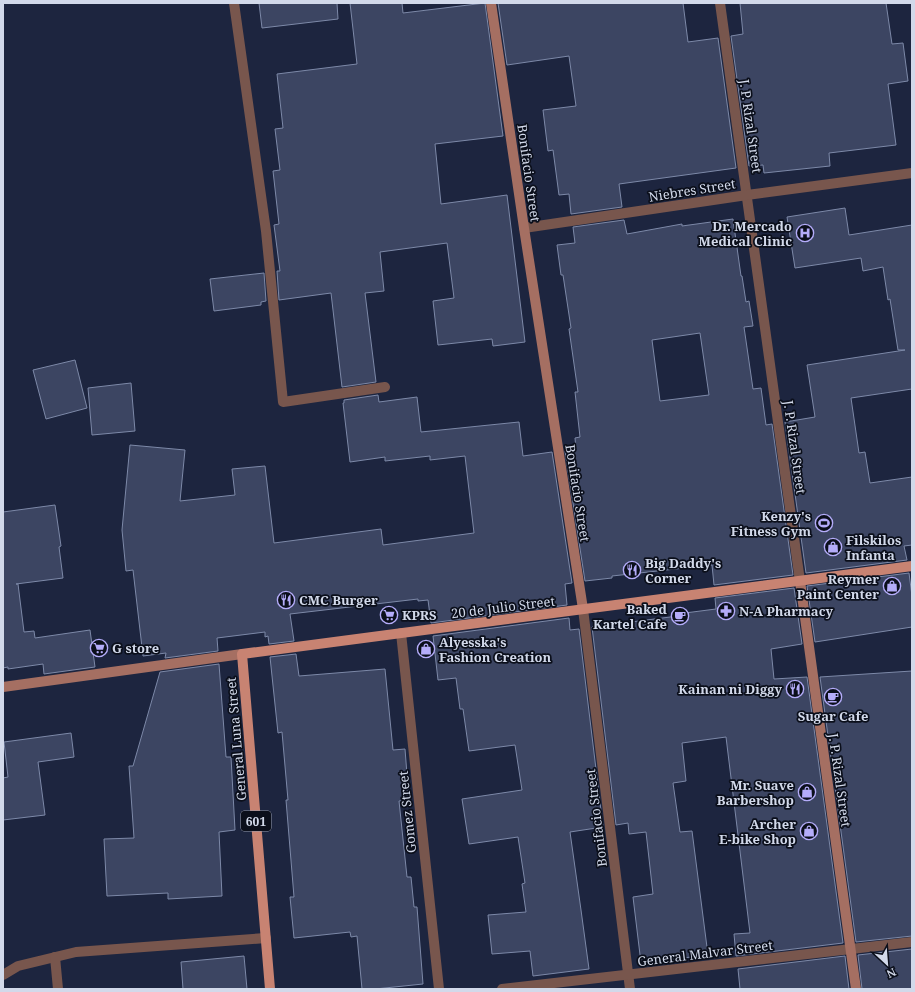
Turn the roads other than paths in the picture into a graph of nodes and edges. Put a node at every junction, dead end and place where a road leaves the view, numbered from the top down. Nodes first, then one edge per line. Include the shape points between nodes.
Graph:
1 (234, 3) edge
2 (491, 3) edge
3 (720, 3) edge
4 (912, 173) edge
5 (747, 195) junction
6 (524, 228) junction
7 (385, 387) dead end
8 (912, 566) edge
9 (800, 581) junction
10 (583, 609) junction
11 (401, 633) junction
12 (242, 654) junction
13 (3, 687) edge
14 (266, 938) junction
15 (912, 942) edge
16 (850, 949) junction
17 (55, 957) junction
18 (3, 975) edge
19 (628, 975) junction
20 (58, 989) edge
21 (270, 989) edge
22 (439, 989) edge
23 (502, 989) edge
24 (630, 989) edge
25 (856, 989) edge

1 - 7 street via 266,232 283,402
2 - 6 street, Bonifacio Street
3 - 5 street, J. P. Rizal Street
4 - 5 street, Niebres Street
5 - 6 street, Niebres Street
5 - 9 street, J. P. Rizal Street
6 - 10 street, Bonifacio Street
8 - 9 main road, 20 de Julio Street
9 - 10 main road, 20 de Julio Street
9 - 16 street, J. P. Rizal Street
10 - 11 main road, 20 de Julio Street
10 - 19 street, Bonifacio Street
11 - 12 main road, 20 de Julio Street
11 - 22 street, Gomez Street
12 - 13 street, 20 de Julio Street
12 - 14 main road, General Luna Street / 601
14 - 17 street via 76,952
14 - 21 main road, General Luna Street / 601
15 - 16 street, General Malvar Street
16 - 19 street, General Malvar Street
16 - 25 street, J. P. Rizal Street
17 - 18 street via 18,966
17 - 20 street
19 - 23 street, General Malvar Street
19 - 24 street, Bonifacio Street

